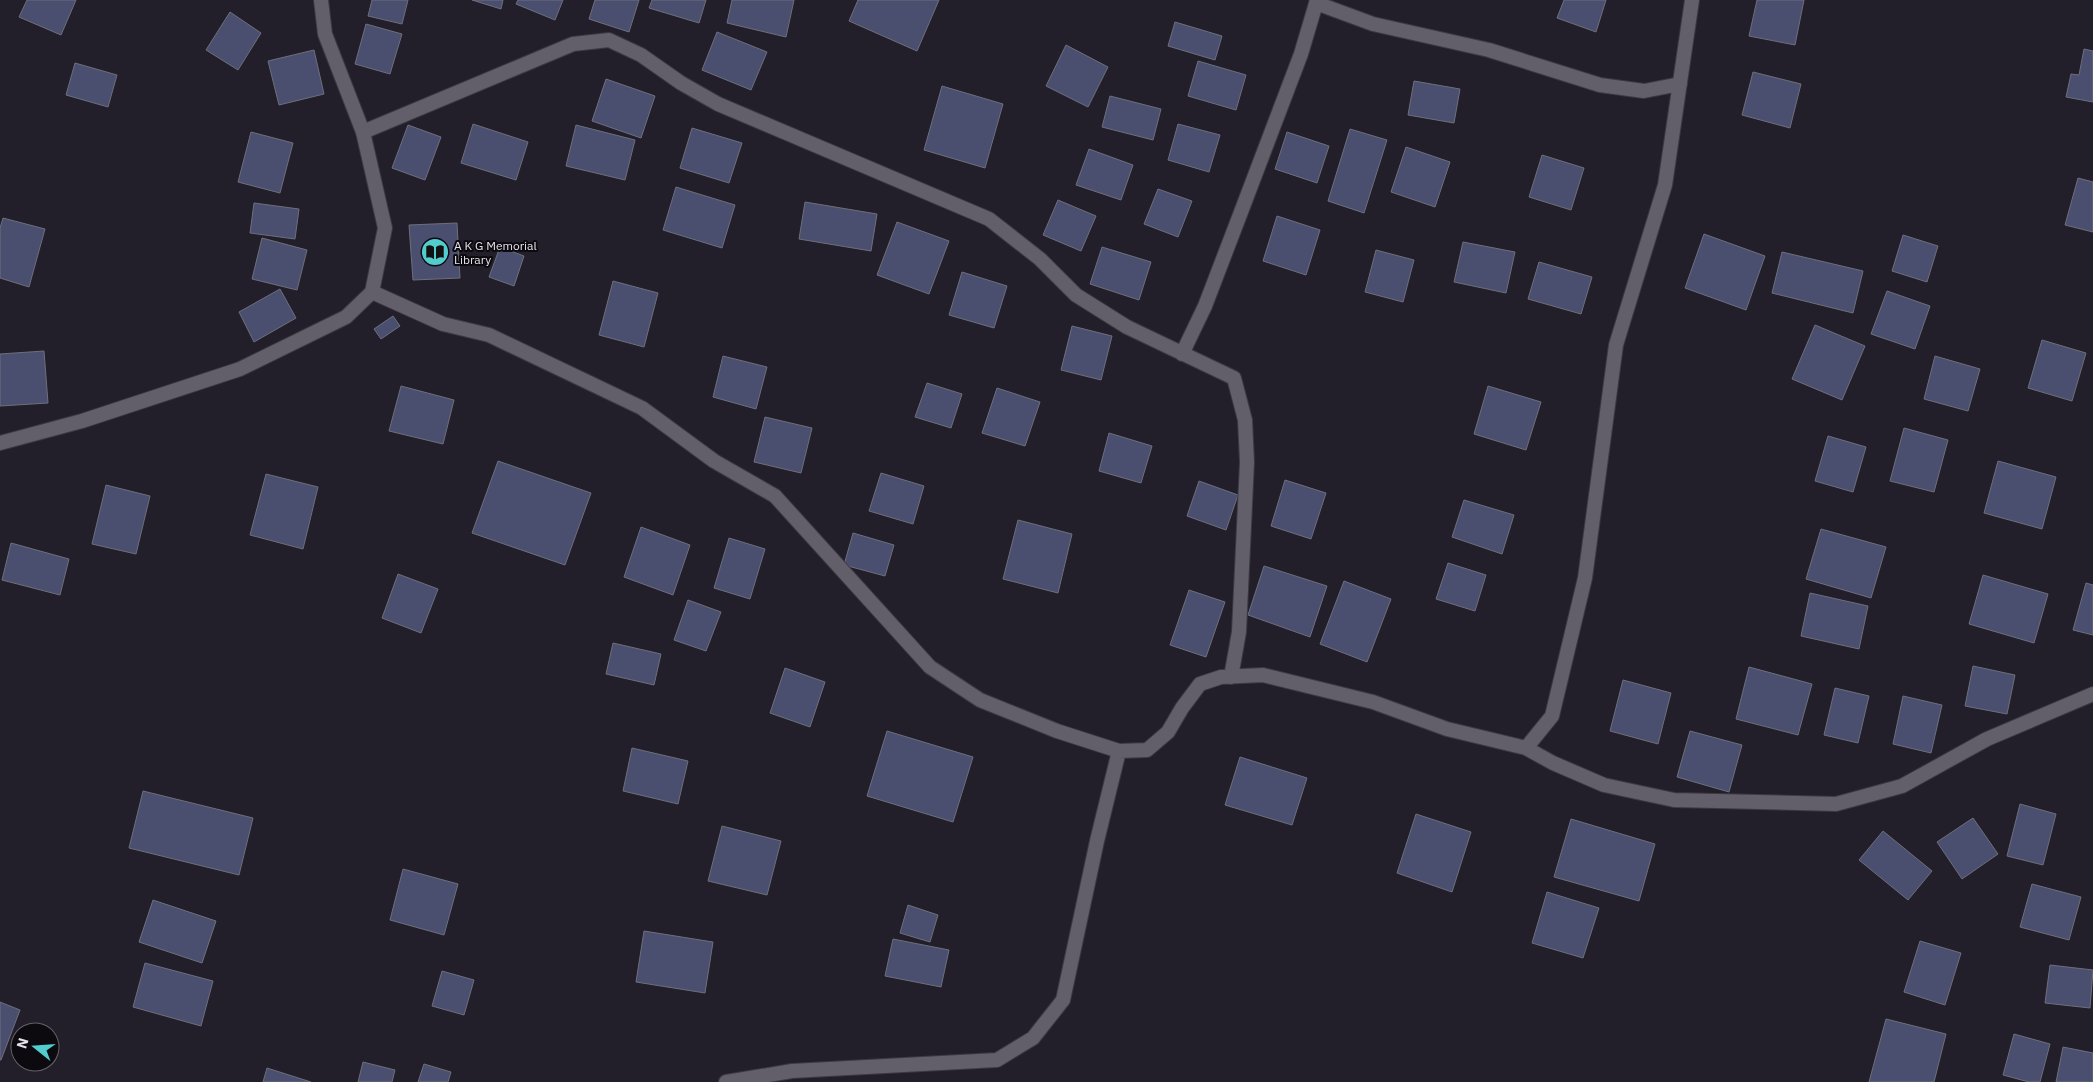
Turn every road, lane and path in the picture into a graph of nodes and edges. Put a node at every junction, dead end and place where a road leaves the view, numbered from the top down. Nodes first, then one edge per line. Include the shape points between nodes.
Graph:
1 (321, 0) edge
2 (1692, 0) edge
3 (1317, 1) edge
4 (1680, 84) junction
5 (363, 132) junction
6 (372, 292) junction
7 (1182, 354) junction
8 (0, 443) edge
9 (1232, 677) junction
10 (2093, 694) edge
11 (1526, 748) junction
12 (1118, 751) junction
13 (726, 1082) edge

1 - 5 street via 326,34
2 - 4 street
3 - 4 street via 1373,24 1489,50 1600,85 1644,91
3 - 7 street via 1301,54 1241,212
4 - 11 street via 1665,185 1616,346 1585,578 1552,716
5 - 6 street via 385,228
5 - 7 street via 573,44 610,40 641,55 718,104 989,220 1040,259 1076,295 1127,328
6 - 8 street via 346,317 240,369 82,421
6 - 12 street via 443,324 489,335 642,408 714,461 775,496 930,667 980,700
7 - 9 street via 1234,378 1245,420 1247,462 1243,573
9 - 11 street via 1263,675 1373,702 1447,730
9 - 12 street via 1200,684 1168,732 1147,750
10 - 11 street via 1987,739 1902,786 1836,804 1674,800 1604,785
12 - 13 street via 1063,1000 1033,1038 997,1060 792,1071

